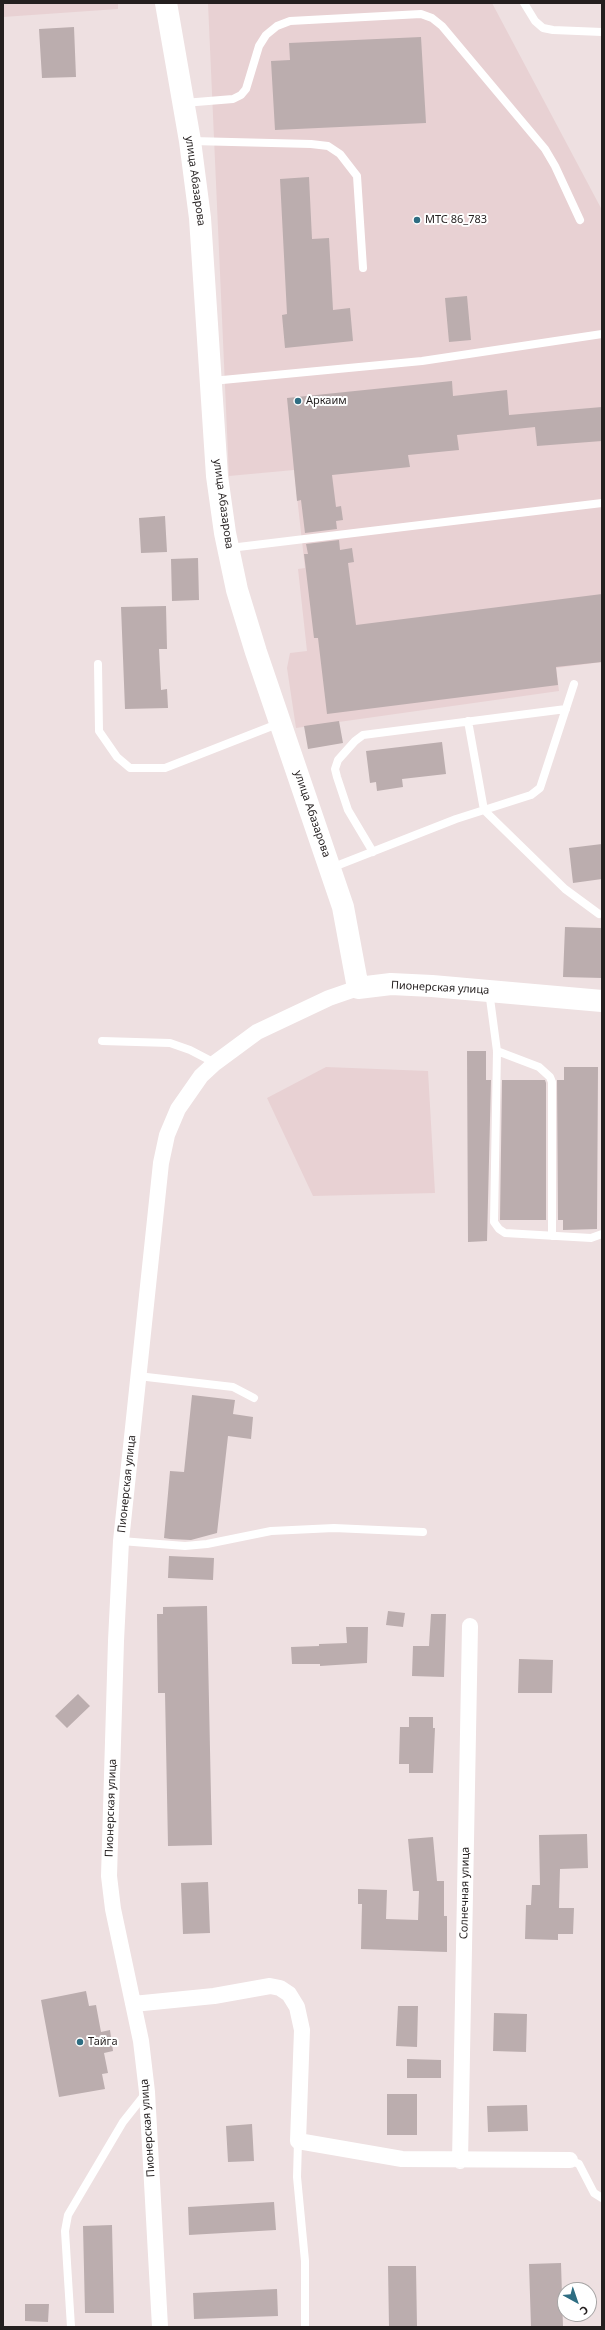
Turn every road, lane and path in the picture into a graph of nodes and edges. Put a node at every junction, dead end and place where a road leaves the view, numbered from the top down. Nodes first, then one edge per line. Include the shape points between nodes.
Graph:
1 (166, 3) edge
2 (524, 3) edge
3 (602, 32) edge
4 (183, 103) junction
5 (190, 141) junction
6 (580, 220) dead end
7 (363, 268) dead end
8 (602, 334) edge
9 (210, 382) junction
10 (602, 503) edge
11 (229, 548) junction
12 (98, 664) dead end
13 (574, 684) dead end
14 (566, 709) junction
15 (468, 721) junction
16 (280, 723) junction
17 (484, 810) junction
18 (373, 852) junction
19 (331, 868) junction
20 (599, 914) dead end
21 (358, 988) junction
22 (489, 990) junction
23 (602, 1001) edge
24 (102, 1041) dead end
25 (497, 1051) junction
26 (215, 1062) junction
27 (602, 1234) edge
28 (552, 1236) junction
29 (138, 1376) junction
30 (254, 1398) dead end
31 (423, 1532) dead end
32 (121, 1540) junction
33 (470, 1626) dead end
34 (133, 2004) junction
35 (147, 2092) junction
36 (298, 2141) junction
37 (570, 2160) joint
38 (460, 2161) junction
39 (602, 2198) edge
40 (71, 2327) edge
41 (160, 2327) edge
42 (306, 2327) edge

1 - 4 street, улица Абазарова
2 - 3 lane via 535,21 544,28
4 - 5 street, улица Абазарова
4 - 6 lane via 233,99 241,95 246,89 259,46 266,35 290,21 421,14 442,26 545,149
5 - 7 lane via 311,144 328,146 340,154 357,176
5 - 9 street, улица Абазарова via 200,218
8 - 9 lane via 422,360
9 - 11 street, улица Абазарова via 217,476
10 - 11 lane
11 - 16 street, улица Абазарова via 242,605
12 - 16 lane via 98,731 117,757 130,768 165,768
13 - 14 lane
14 - 15 lane
14 - 17 lane via 540,788 531,795
15 - 17 lane
15 - 18 lane via 363,735 338,760 337,777 348,810
16 - 19 street, улица Абазарова
17 - 18 lane
17 - 20 lane via 565,889
18 - 19 lane
19 - 21 street, улица Абазарова via 348,927
21 - 22 street, Пионерская улица via 391,984
21 - 26 street, Пионерская улица via 328,998 257,1032
22 - 23 street, Пионерская улица
22 - 25 lane
24 - 26 lane via 170,1043
25 - 28 lane via 539,1067 550,1076 552,1082
25 - 28 lane via 494,1222 498,1229 505,1233
26 - 29 street, Пионерская улица via 188,1092 167,1135 156,1193
27 - 28 lane via 591,1238
29 - 30 lane via 233,1387
29 - 32 street, Пионерская улица
31 - 32 lane via 334,1528 271,1531 185,1546
32 - 34 street, Пионерская улица via 109,1876 113,1909
33 - 38 street, Солнечная улица
34 - 35 street, Пионерская улица via 141,2040
34 - 36 street via 214,1996 270,1986 280,1988 289,1994 297,2007 302,2030
35 - 40 lane via 123,2122 68,2215 65,2231
35 - 41 street, Пионерская улица
36 - 38 street via 402,2159
36 - 42 lane via 297,2178 305,2261
37 - 38 street
37 - 39 lane via 580,2164 594,2193

